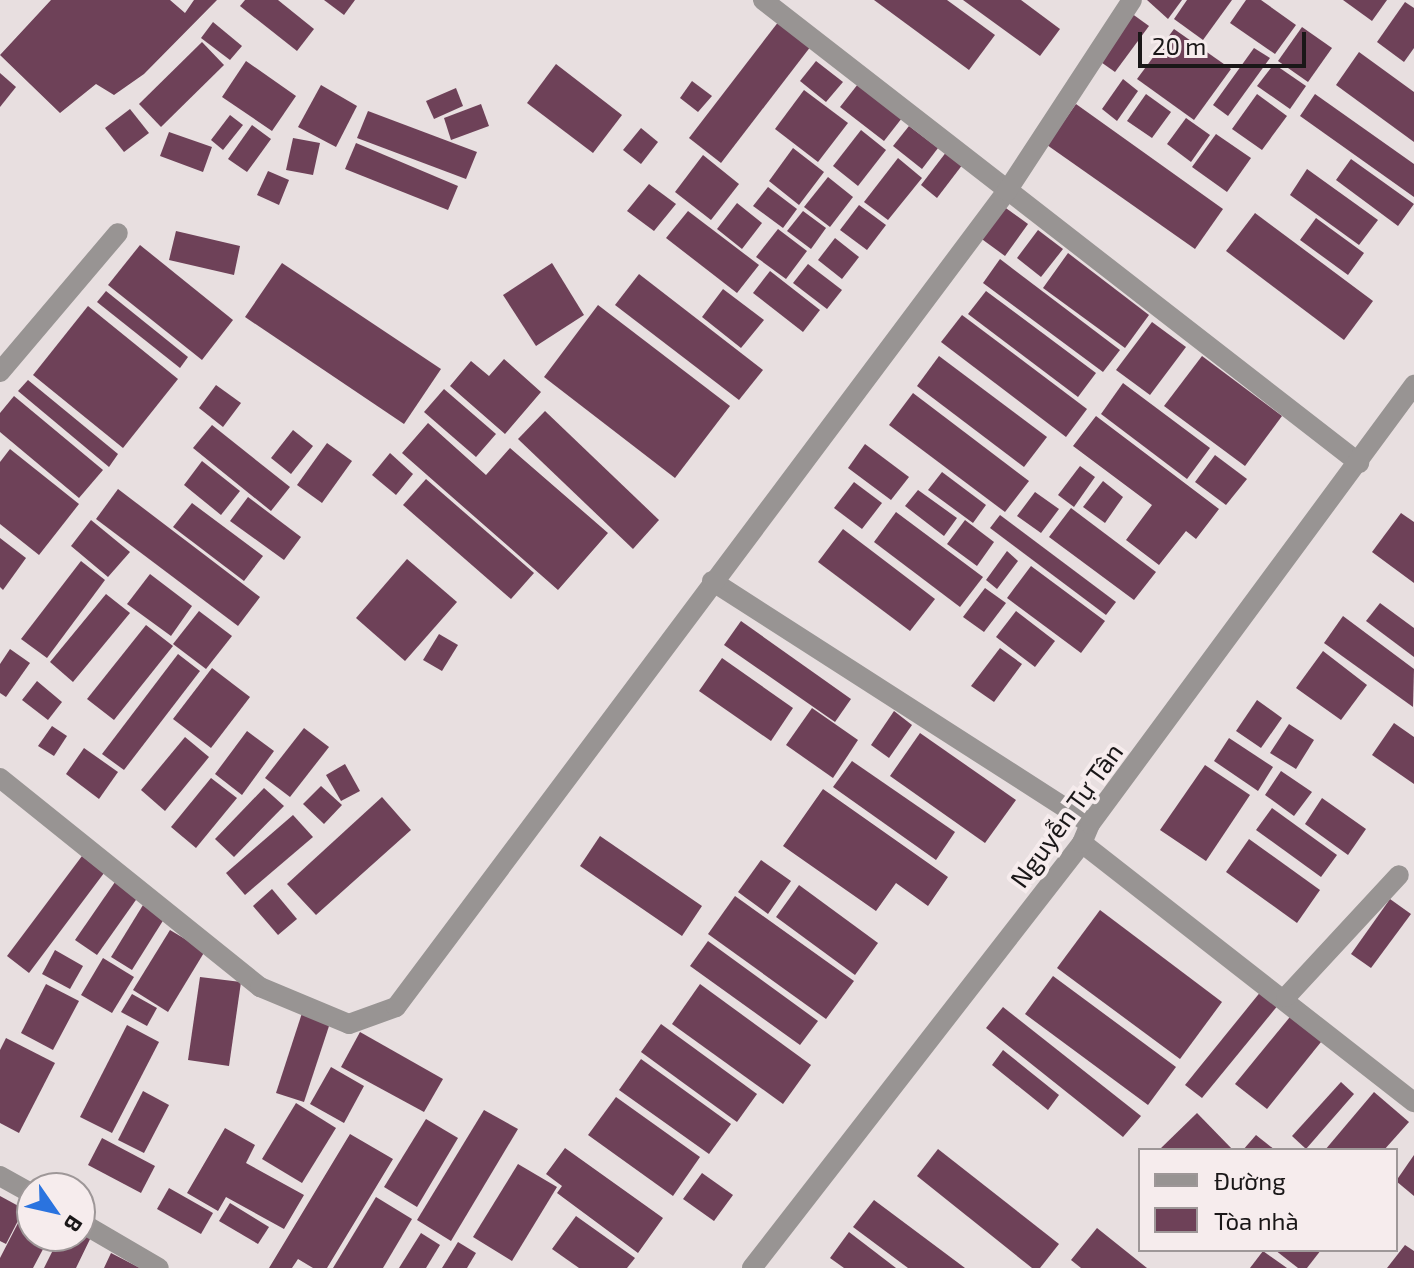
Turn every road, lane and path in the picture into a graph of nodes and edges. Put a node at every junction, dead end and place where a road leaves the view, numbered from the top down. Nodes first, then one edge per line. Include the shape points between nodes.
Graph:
1 (763, 0) edge
2 (1132, 0) edge
3 (1007, 191) junction
4 (118, 233) dead end
5 (0, 372) edge
6 (1414, 385) edge
7 (1359, 463) junction
8 (712, 581) junction
9 (0, 778) edge
10 (1090, 824) junction
11 (1082, 843) junction
12 (1399, 875) dead end
13 (1286, 997) junction
14 (1414, 1102) edge
15 (96, 1231) edge
16 (159, 1268) edge
17 (752, 1268) edge

1 - 3 street
2 - 3 street
3 - 7 street
3 - 8 street
4 - 5 street
6 - 7 street, Nguyễn Tự Tân
7 - 10 street, Nguyễn Tự Tân
8 - 9 street via 396,1007 349,1024 260,987
8 - 10 street
10 - 11 street, Nguyễn Tự Tân
11 - 13 street
11 - 17 street, Nguyễn Tự Tân
12 - 13 street
13 - 14 street
15 - 16 street

